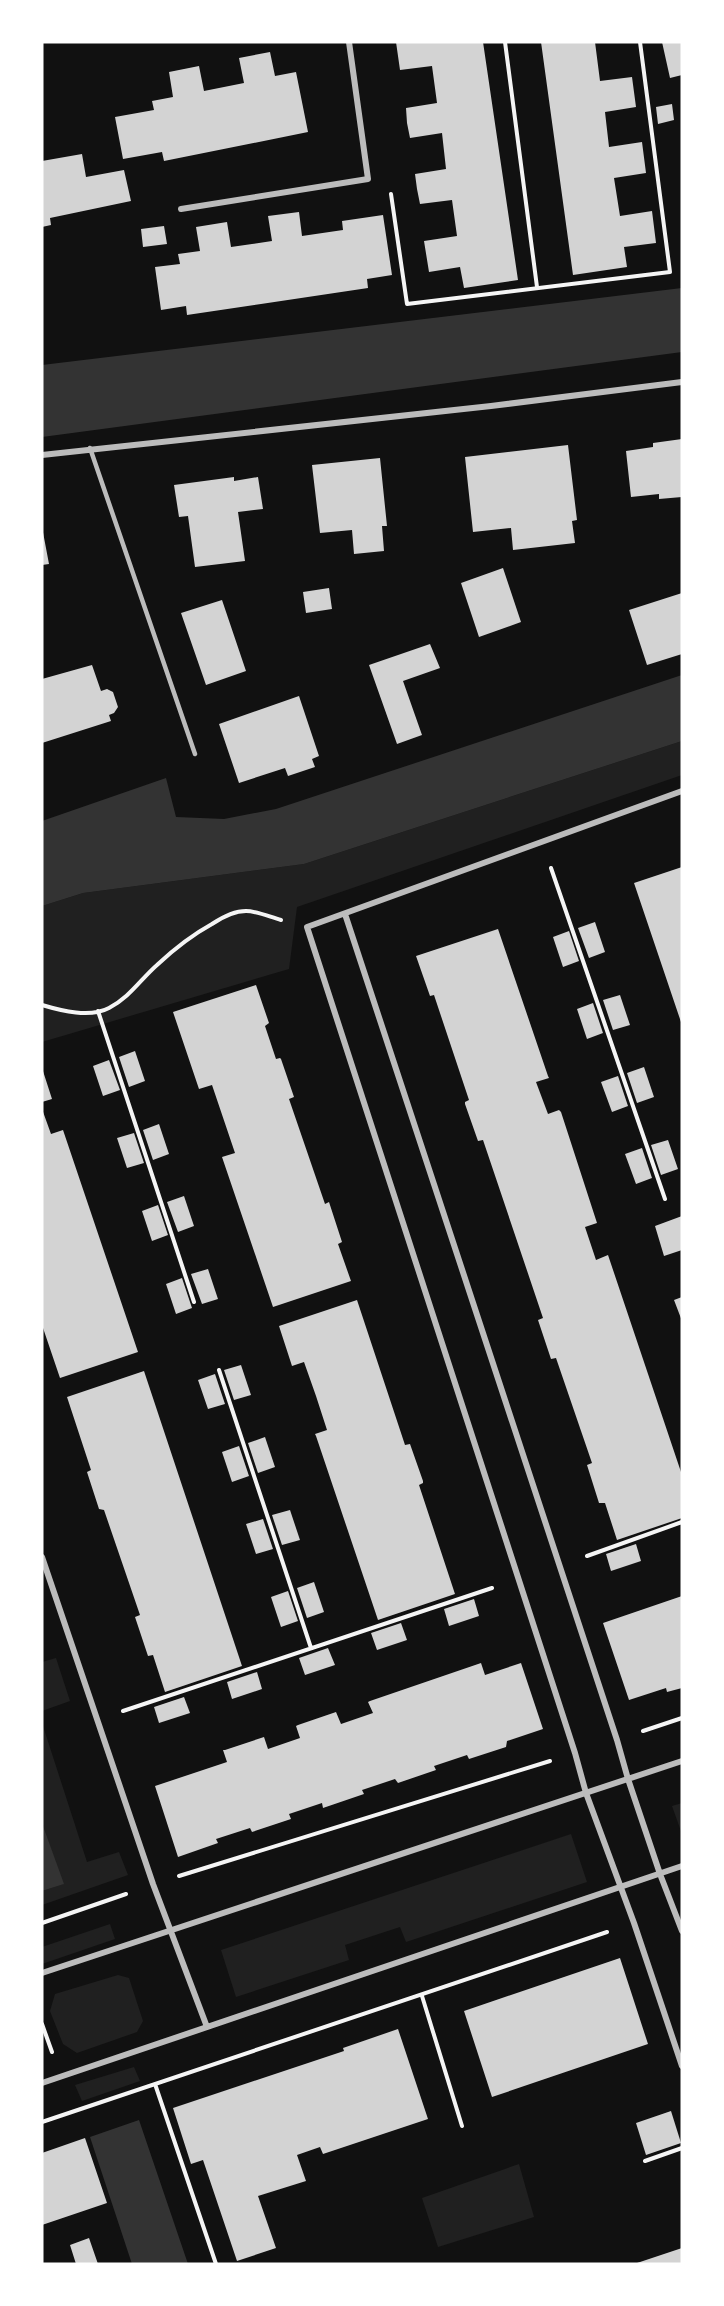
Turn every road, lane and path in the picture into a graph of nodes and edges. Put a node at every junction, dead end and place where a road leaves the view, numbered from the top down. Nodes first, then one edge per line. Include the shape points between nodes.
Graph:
1 (349, 42) edge
2 (505, 42) edge
3 (640, 42) edge
4 (368, 179) junction
5 (181, 209) dead end
6 (537, 287) junction
7 (682, 382) edge
8 (90, 448) junction
9 (42, 455) edge
10 (195, 754) dead end
11 (682, 791) edge
12 (542, 842) junction
13 (345, 914) junction
14 (307, 927) junction
15 (42, 1005) edge
16 (98, 1011) junction
17 (665, 1199) dead end
18 (194, 1302) dead end
19 (219, 1370) dead end
20 (682, 1522) edge
21 (42, 1557) edge
22 (560, 1566) junction
23 (518, 1579) junction
24 (311, 1648) junction
25 (682, 1719) edge
26 (97, 1720) junction
27 (617, 1740) junction
28 (575, 1753) junction
29 (682, 1761) edge
30 (628, 1779) junction
31 (586, 1793) junction
32 (682, 1866) edge
33 (660, 1874) junction
34 (153, 1884) junction
35 (620, 1887) junction
36 (42, 1923) edge
37 (634, 1923) junction
38 (170, 1930) junction
39 (682, 1931) edge
40 (42, 1973) edge
41 (422, 1996) junction
42 (207, 2027) junction
43 (682, 2066) edge
44 (42, 2083) edge
45 (155, 2084) junction
46 (42, 2122) edge
47 (462, 2126) dead end
48 (682, 2148) edge
49 (645, 2161) dead end
50 (216, 2264) edge

1 - 4 street
2 - 6 path
3 - 6 path via 670,272
4 - 5 street
4 - 6 path via 390,183 407,304
7 - 8 street
8 - 9 street
8 - 10 lane
11 - 12 street
12 - 13 street
12 - 17 path
13 - 14 street
13 - 22 street
14 - 16 path via 245,911 224,916 177,948 109,1008
14 - 23 street
15 - 16 path via 62,1011
16 - 18 path
19 - 24 path
20 - 22 path
21 - 26 street
22 - 27 street
23 - 24 path
23 - 28 street
24 - 26 path
25 - 27 path
26 - 34 street
27 - 30 street
28 - 31 street
28 - 34 path
29 - 30 street
30 - 31 street
30 - 33 street
31 - 35 street
31 - 38 street
32 - 33 street
33 - 35 street
33 - 39 street
34 - 36 path
34 - 38 street
35 - 37 street
35 - 42 street
37 - 41 path
37 - 43 street
38 - 40 street
38 - 42 street
41 - 45 path
41 - 47 path
42 - 44 street
45 - 46 path
45 - 50 path
48 - 49 path

